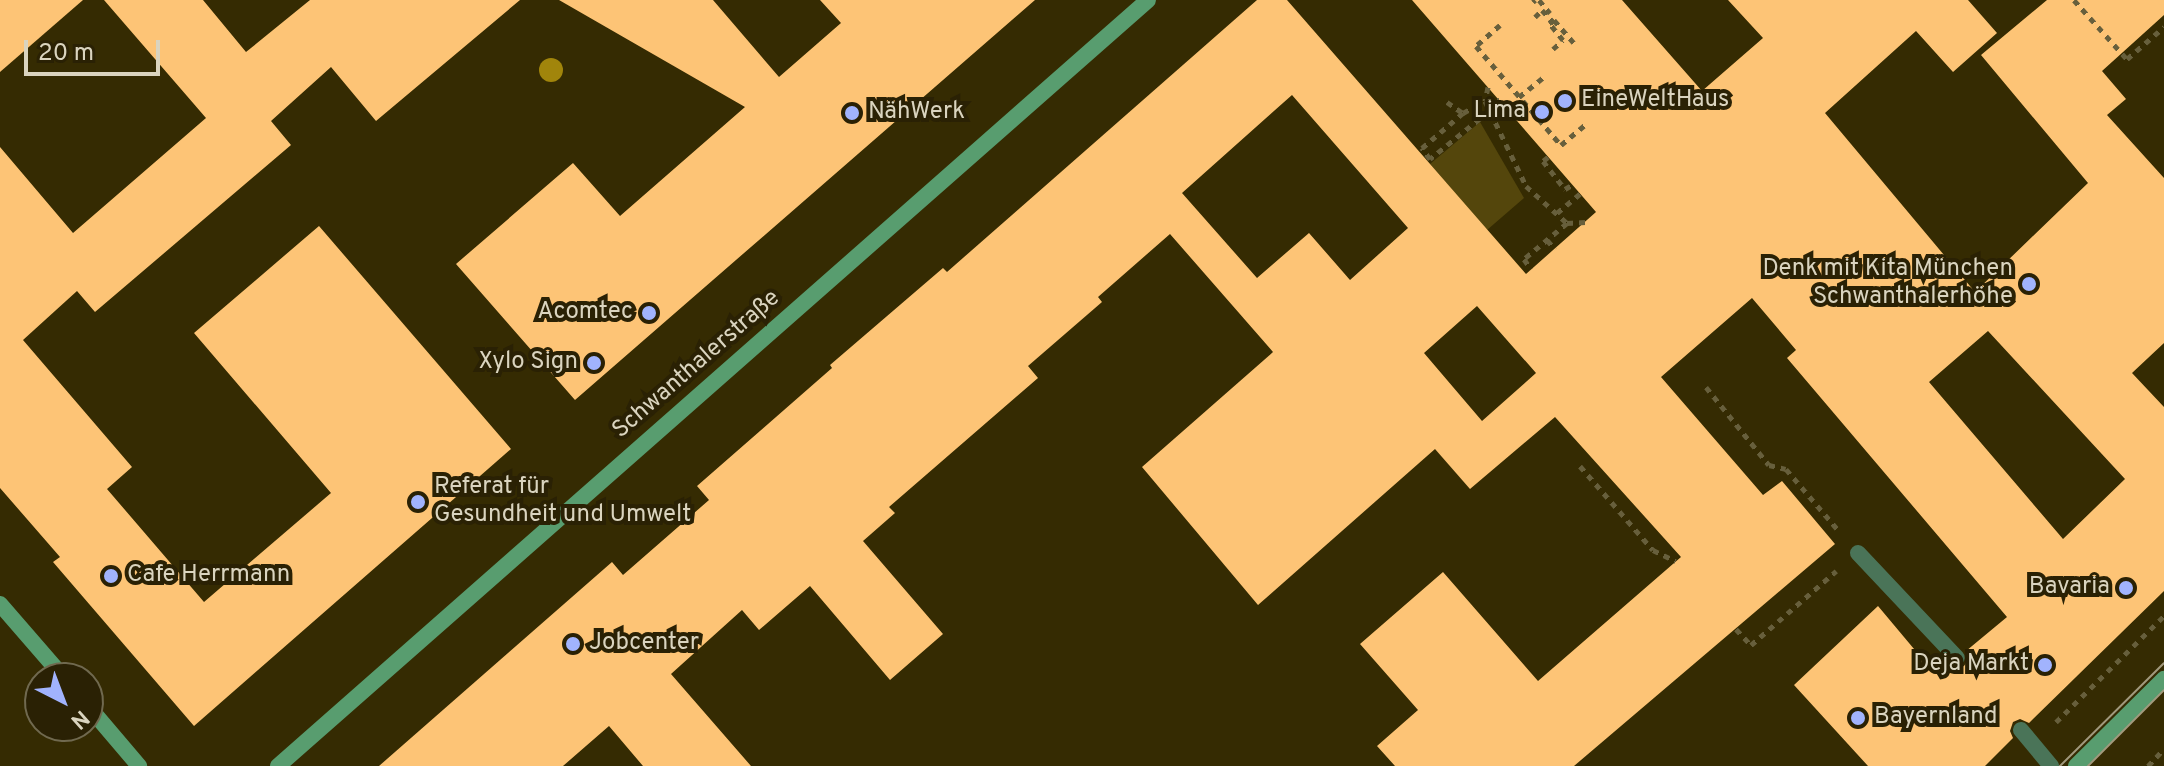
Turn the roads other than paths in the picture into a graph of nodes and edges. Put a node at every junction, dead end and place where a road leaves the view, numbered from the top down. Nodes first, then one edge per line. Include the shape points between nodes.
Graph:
1 (1148, 0) edge
2 (1858, 553) road end
3 (0, 604) edge
4 (1957, 658) dead end
5 (50, 662) edge
6 (2164, 679) edge
7 (104, 725) edge
8 (2021, 730) dead end
9 (139, 766) edge
10 (278, 766) edge
11 (2051, 766) edge
12 (2076, 766) edge

1 - 10 main road, Schwanthalerstraße
2 - 4 lane
3 - 5 main road
6 - 12 main road
7 - 9 main road
8 - 11 lane

